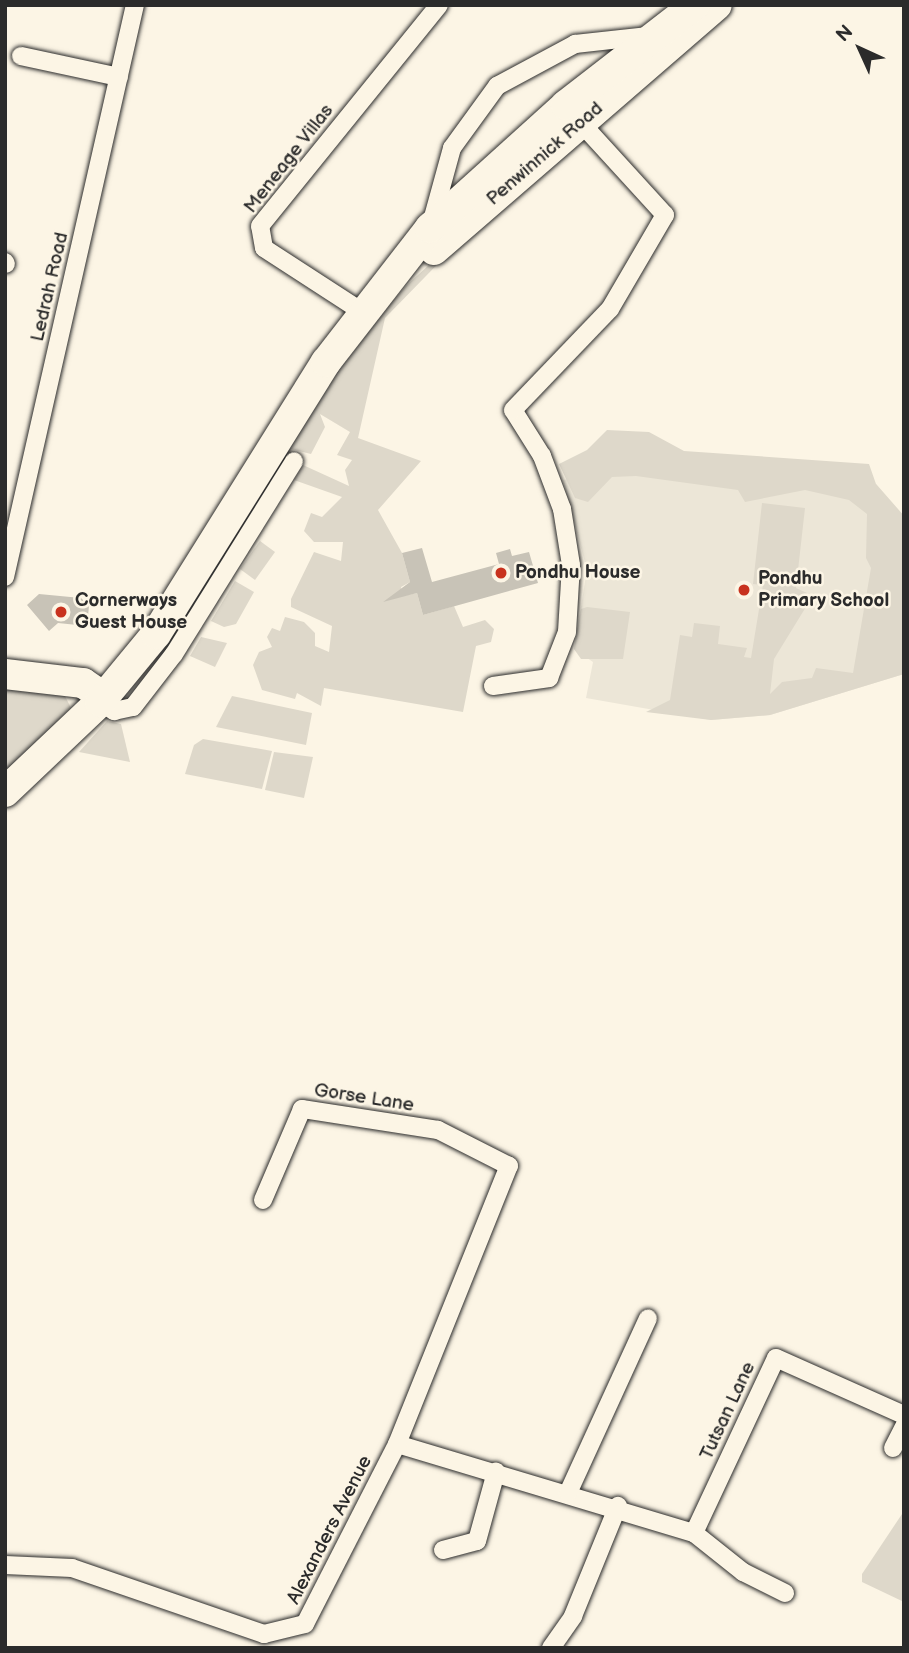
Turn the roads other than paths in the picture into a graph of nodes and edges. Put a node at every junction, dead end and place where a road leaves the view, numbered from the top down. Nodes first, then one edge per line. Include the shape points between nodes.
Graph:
1 (135, 5) edge
2 (439, 5) edge
3 (695, 5) edge
4 (717, 5) edge
5 (656, 35) junction
6 (20, 55) dead end
7 (119, 77) junction
8 (573, 114) junction
9 (430, 228) junction
10 (369, 308) junction
11 (294, 461) dead end
12 (5, 577) edge
13 (202, 584) junction
14 (5, 674) edge
15 (493, 687) dead end
16 (102, 700) junction
17 (5, 792) edge
18 (509, 1166) joint
19 (263, 1200) dead end
20 (648, 1318) dead end
21 (904, 1415) edge
22 (904, 1426) edge
23 (397, 1444) junction
24 (893, 1448) dead end
25 (496, 1472) junction
26 (568, 1493) junction
27 (618, 1506) junction
28 (694, 1533) junction
29 (443, 1550) dead end
30 (5, 1565) edge
31 (785, 1593) dead end
32 (551, 1648) edge

1 - 7 street, Ledrah Road
2 - 10 street, Meneage Villas via 260,226 264,248
3 - 5 main road, Penwinnick Road
4 - 8 main road, Penwinnick Road
5 - 8 main road, Penwinnick Road
5 - 9 street via 575,44 497,86 452,148
6 - 7 street
7 - 12 street, Ledrah Road
8 - 9 main road, Penwinnick Road via 497,163
8 - 10 main road, Penwinnick Road
8 - 15 street via 665,215 610,309 513,410 542,456 562,509 571,565 567,632 548,678
9 - 10 main road, Penwinnick Road
10 - 13 main road, Penwinnick Road via 263,457
11 - 13 street, Penwinnick Road
13 - 16 main road, Penwinnick Road
14 - 16 main road via 83,683
16 - 17 main road, Penwinnick Road
18 - 19 street, Gorse Lane via 438,1130 302,1109
18 - 23 street, Alexanders Avenue
20 - 26 street
21 - 28 street, Tutsan Lane via 776,1358
22 - 24 street
23 - 25 street
23 - 30 street, Alexanders Avenue via 305,1624 264,1634 72,1568
25 - 26 street
25 - 29 street via 477,1541
26 - 27 street
27 - 28 street
27 - 32 street via 573,1616
28 - 31 street via 743,1572

